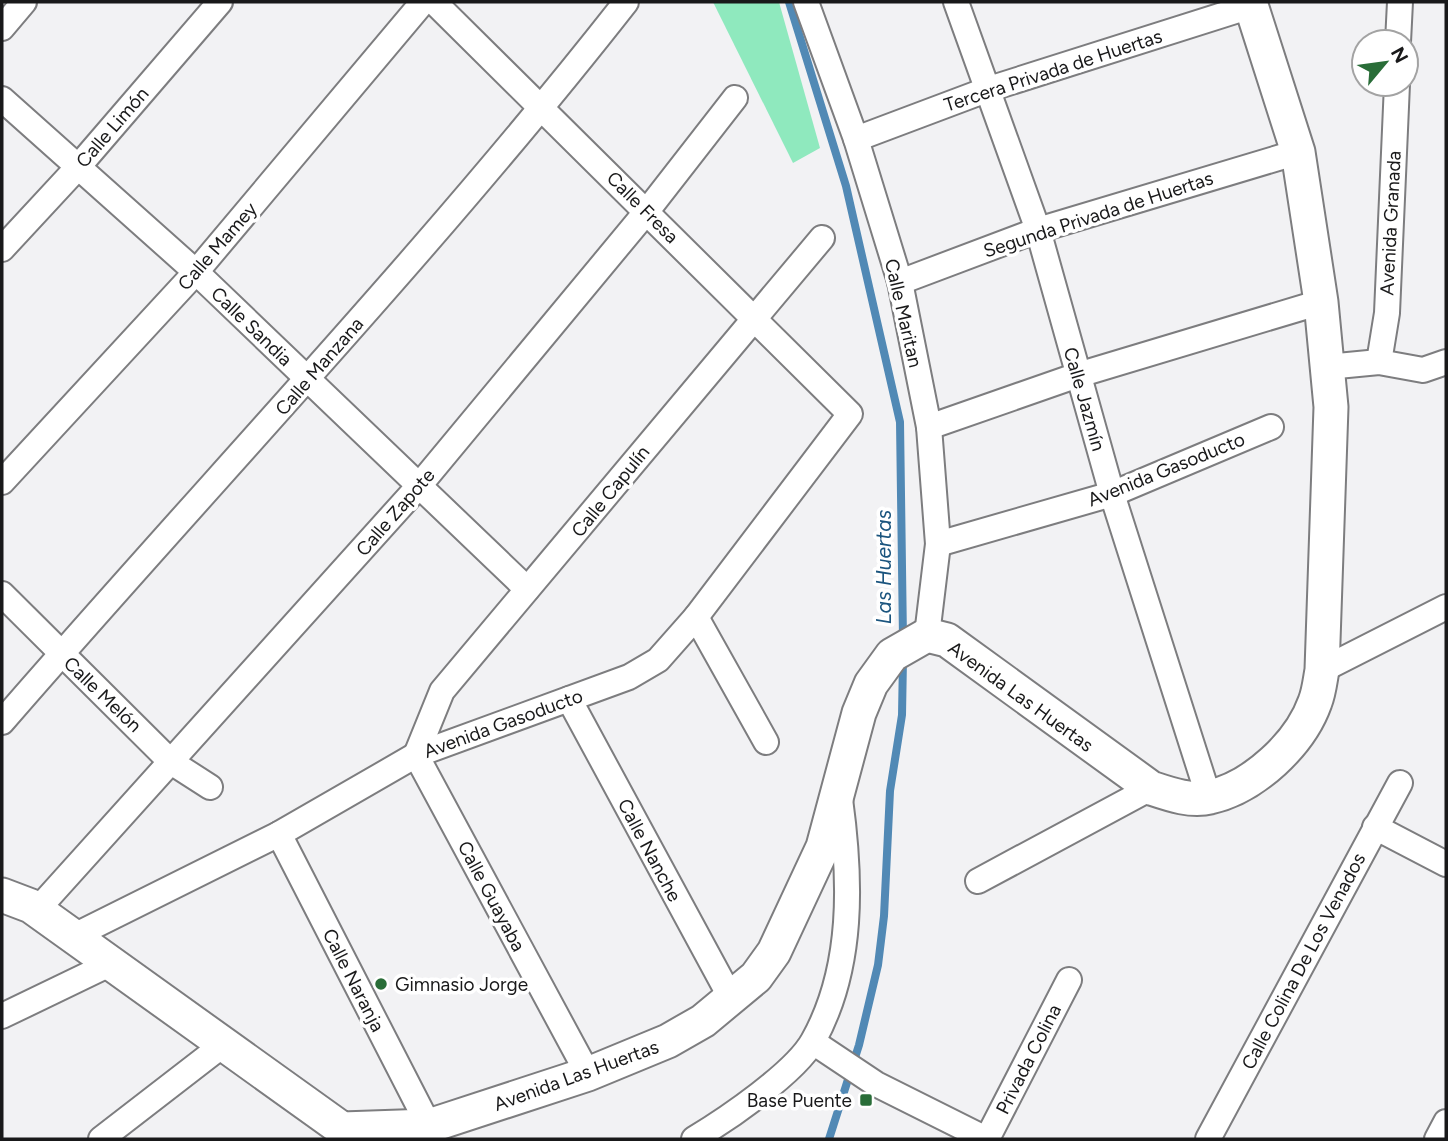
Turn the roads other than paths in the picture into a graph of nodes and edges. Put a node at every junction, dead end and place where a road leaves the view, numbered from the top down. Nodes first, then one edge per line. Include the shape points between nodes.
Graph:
1 (24, 2) edge
2 (220, 2) edge
3 (423, 2) edge
4 (434, 2) edge
5 (626, 2) edge
6 (806, 2) edge
7 (956, 2) edge
8 (1400, 2) edge
9 (1251, 4) edge
10 (2, 28) edge
11 (1399, 28) edge
12 (989, 89) junction
13 (735, 98) dead end
14 (1395, 98) edge
15 (2, 99) edge
16 (543, 107) junction
17 (856, 139) junction
18 (1298, 152) junction
19 (78, 167) junction
20 (647, 211) junction
21 (1038, 230) junction
22 (822, 238) dead end
23 (2, 249) edge
24 (196, 272) junction
25 (900, 282) junction
26 (1321, 302) junction
27 (754, 316) junction
28 (1379, 362) junction
29 (1446, 362) edge
30 (1327, 367) junction
31 (1078, 374) junction
32 (307, 380) junction
33 (850, 414) joint
34 (929, 427) junction
35 (1271, 427) dead end
36 (2, 482) edge
37 (418, 487) junction
38 (1112, 494) junction
39 (938, 544) junction
40 (527, 589) junction
41 (2, 594) edge
42 (1446, 607) edge
43 (696, 617) junction
44 (913, 643) junction
45 (61, 654) junction
46 (1322, 670) junction
47 (569, 699) junction
48 (2, 722) edge
49 (766, 742) dead end
50 (416, 755) junction
51 (172, 762) junction
52 (1399, 783) dead end
53 (210, 787) dead end
54 (1152, 788) junction
55 (839, 795) junction
56 (1209, 798) junction
57 (1375, 827) junction
58 (279, 834) junction
59 (1446, 864) edge
60 (978, 881) dead end
61 (2, 895) edge
62 (37, 910) junction
63 (74, 936) junction
64 (112, 963) junction
65 (1069, 980) dead end
66 (732, 1000) junction
67 (2, 1016) edge
68 (224, 1044) junction
69 (820, 1048) junction
70 (588, 1074) junction
71 (1446, 1122) edge
72 (429, 1126) junction
73 (334, 1134) edge
74 (101, 1139) edge
75 (694, 1139) edge
76 (987, 1139) edge
77 (1208, 1139) edge
78 (1437, 1139) edge

1 - 10 street
2 - 19 street, Calle Limón
3 - 24 street, Calle Mamey
4 - 16 street, Calle Fresa
5 - 16 street, Calle Manzana
6 - 17 street, Calle Maritan
7 - 12 street, Calle Jazmín
8 - 11 street
9 - 12 street, Tercera Privada de Huertas
9 - 18 street, Avenida Las Huertas
12 - 17 street, Tercera Privada de Huertas
12 - 21 street, Calle Jazmín
13 - 20 street, Calle Zapote
14 - 28 street, Avenida Granada via 1387,313
15 - 19 street, Calle Sandia
16 - 20 street, Calle Fresa
16 - 32 street, Calle Manzana
17 - 25 street, Calle Maritan
18 - 21 street, Segunda Privada de Huertas
18 - 26 street, Avenida Las Huertas
19 - 23 street, Calle Limón
19 - 24 street, Calle Sandia
20 - 27 street, Calle Fresa
20 - 37 street, Calle Zapote
21 - 25 street, Segunda Privada de Huertas
21 - 31 street, Calle Jazmín
22 - 27 street, Calle Capulín
24 - 32 street, Calle Sandia
24 - 36 street, Calle Mamey
25 - 34 street, Calle Maritan
26 - 30 street, Avenida Las Huertas
26 - 31 street
27 - 33 street, Calle Fresa
27 - 40 street, Calle Capulín
28 - 29 street via 1423,370
28 - 30 street
30 - 46 street, Avenida Las Huertas via 1331,407
31 - 34 street
31 - 38 street, Calle Jazmín
32 - 37 street, Calle Sandia
32 - 45 street, Calle Manzana
33 - 43 street, Avenida Gasoducto
34 - 39 street, Calle Maritan
35 - 38 street, Avenida Gasoducto
37 - 40 street, Calle Sandia
37 - 51 street, Calle Zapote
38 - 39 street, Avenida Gasoducto
38 - 56 street, Calle Jazmín
39 - 44 street, Calle Maritan
40 - 50 street, Calle Capulín via 442,691
41 - 45 street, Calle Melón
42 - 46 street
43 - 47 street, Avenida Gasoducto via 658,660 629,677
43 - 49 street
44 - 54 street, Avenida Las Huertas via 947,640
44 - 55 street, Avenida Las Huertas via 871,684
45 - 48 street, Calle Manzana
45 - 51 street, Calle Melón
46 - 56 street, Avenida Las Huertas via 1306,723 1288,747 1246,780
47 - 50 street, Avenida Gasoducto
47 - 66 street, Calle Nanche
50 - 58 street, Avenida Gasoducto
50 - 70 street, Calle Guayaba
51 - 53 street, Calle Melón
51 - 62 street, Calle Zapote
52 - 57 street, Calle Colina De Los Venados
54 - 56 street, Avenida Las Huertas via 1174,796
54 - 60 street
55 - 66 street, Avenida Las Huertas via 823,847 774,952
55 - 69 street via 848,857 848,915
57 - 59 street
57 - 77 street, Calle Colina De Los Venados
58 - 63 street, Avenida Gasoducto
58 - 72 street, Calle Naranja
61 - 62 street, Avenida Las Huertas
62 - 63 street, Avenida Las Huertas
63 - 64 street, Avenida Las Huertas
64 - 67 street
64 - 68 street, Avenida Las Huertas
65 - 76 street, Privada Colina
66 - 70 street, Avenida Las Huertas via 668,1041
68 - 73 street, Avenida Las Huertas
68 - 74 street
69 - 75 street
69 - 76 street via 876,1084
70 - 72 street, Avenida Las Huertas
71 - 78 street
72 - 73 street, Avenida Las Huertas

